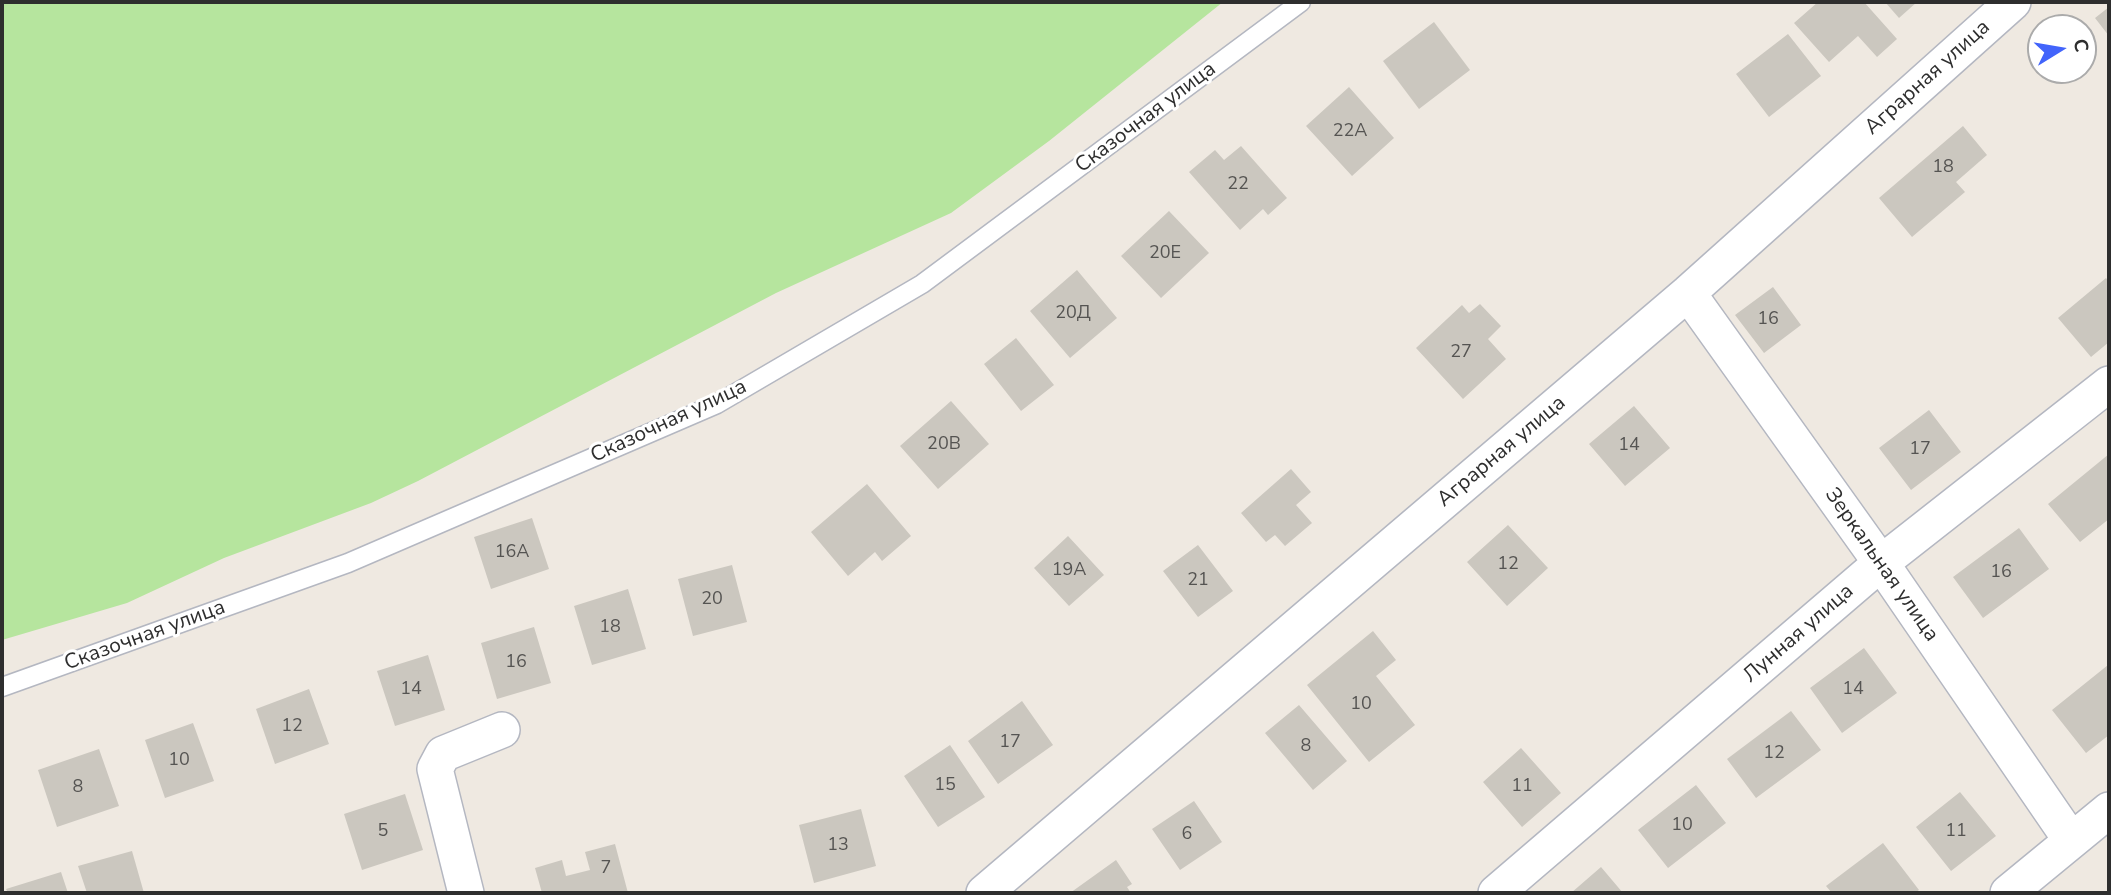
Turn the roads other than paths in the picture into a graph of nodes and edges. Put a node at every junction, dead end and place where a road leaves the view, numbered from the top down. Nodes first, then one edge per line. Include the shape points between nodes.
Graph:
1 (1301, 2) edge
2 (2013, 2) edge
3 (1688, 293) junction
4 (2109, 384) edge
5 (1881, 563) junction
6 (2, 687) edge
7 (502, 730) dead end
8 (2109, 810) edge
9 (2071, 840) junction
10 (466, 893) edge
11 (984, 893) edge
12 (1496, 893) edge
13 (2008, 893) edge

1 - 6 lane, Сказочная улица via 922,284 717,404 348,563
2 - 3 street, Аграрная улица
3 - 5 street, Зеркальная улица
3 - 11 street, Аграрная улица
4 - 5 street, Лунная улица
5 - 9 street, Зеркальная улица
5 - 12 street, Лунная улица
7 - 10 street via 443,754 435,769
8 - 9 street
9 - 13 street

